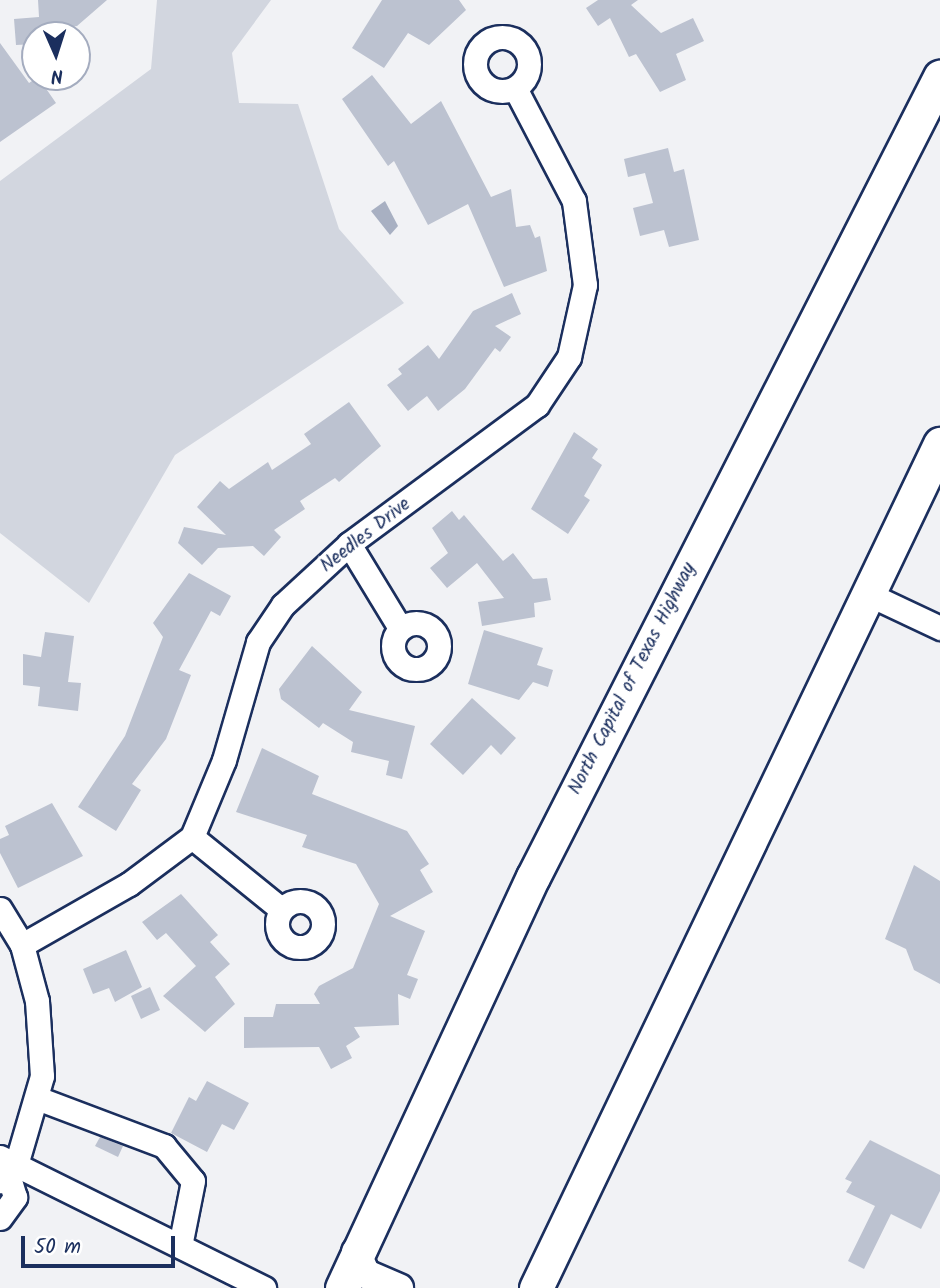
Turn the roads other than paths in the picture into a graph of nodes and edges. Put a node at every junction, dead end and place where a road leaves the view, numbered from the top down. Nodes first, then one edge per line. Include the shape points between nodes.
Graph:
1 (940, 77) edge
2 (514, 88) dead end
3 (940, 444) edge
4 (348, 544) junction
5 (866, 593) junction
6 (400, 628) dead end
7 (940, 628) edge
8 (192, 837) junction
9 (0, 909) edge
10 (282, 909) dead end
11 (22, 945) junction
12 (37, 1098) junction
13 (6, 1170) edge
14 (0, 1218) edge
15 (180, 1246) junction
16 (356, 1252) junction
17 (535, 1287) edge
18 (264, 1288) edge
19 (342, 1288) edge
20 (399, 1288) edge

1 - 16 highway, North Capital of Texas Highway via 533,877
2 - 4 street, Needles Drive via 574,201 585,285 569,357 537,405
3 - 5 highway
4 - 6 street
4 - 8 street, Needles Drive via 283,605 258,642 224,760
5 - 7 street
5 - 17 highway
8 - 10 street
8 - 11 street via 130,884
9 - 11 street
11 - 12 street via 42,1027
12 - 13 street
12 - 15 street via 164,1146 192,1181
13 - 14 street via 15,1197
13 - 15 street
15 - 18 street
16 - 19 highway, North Capital of Texas Highway
16 - 20 main road via 366,1274

